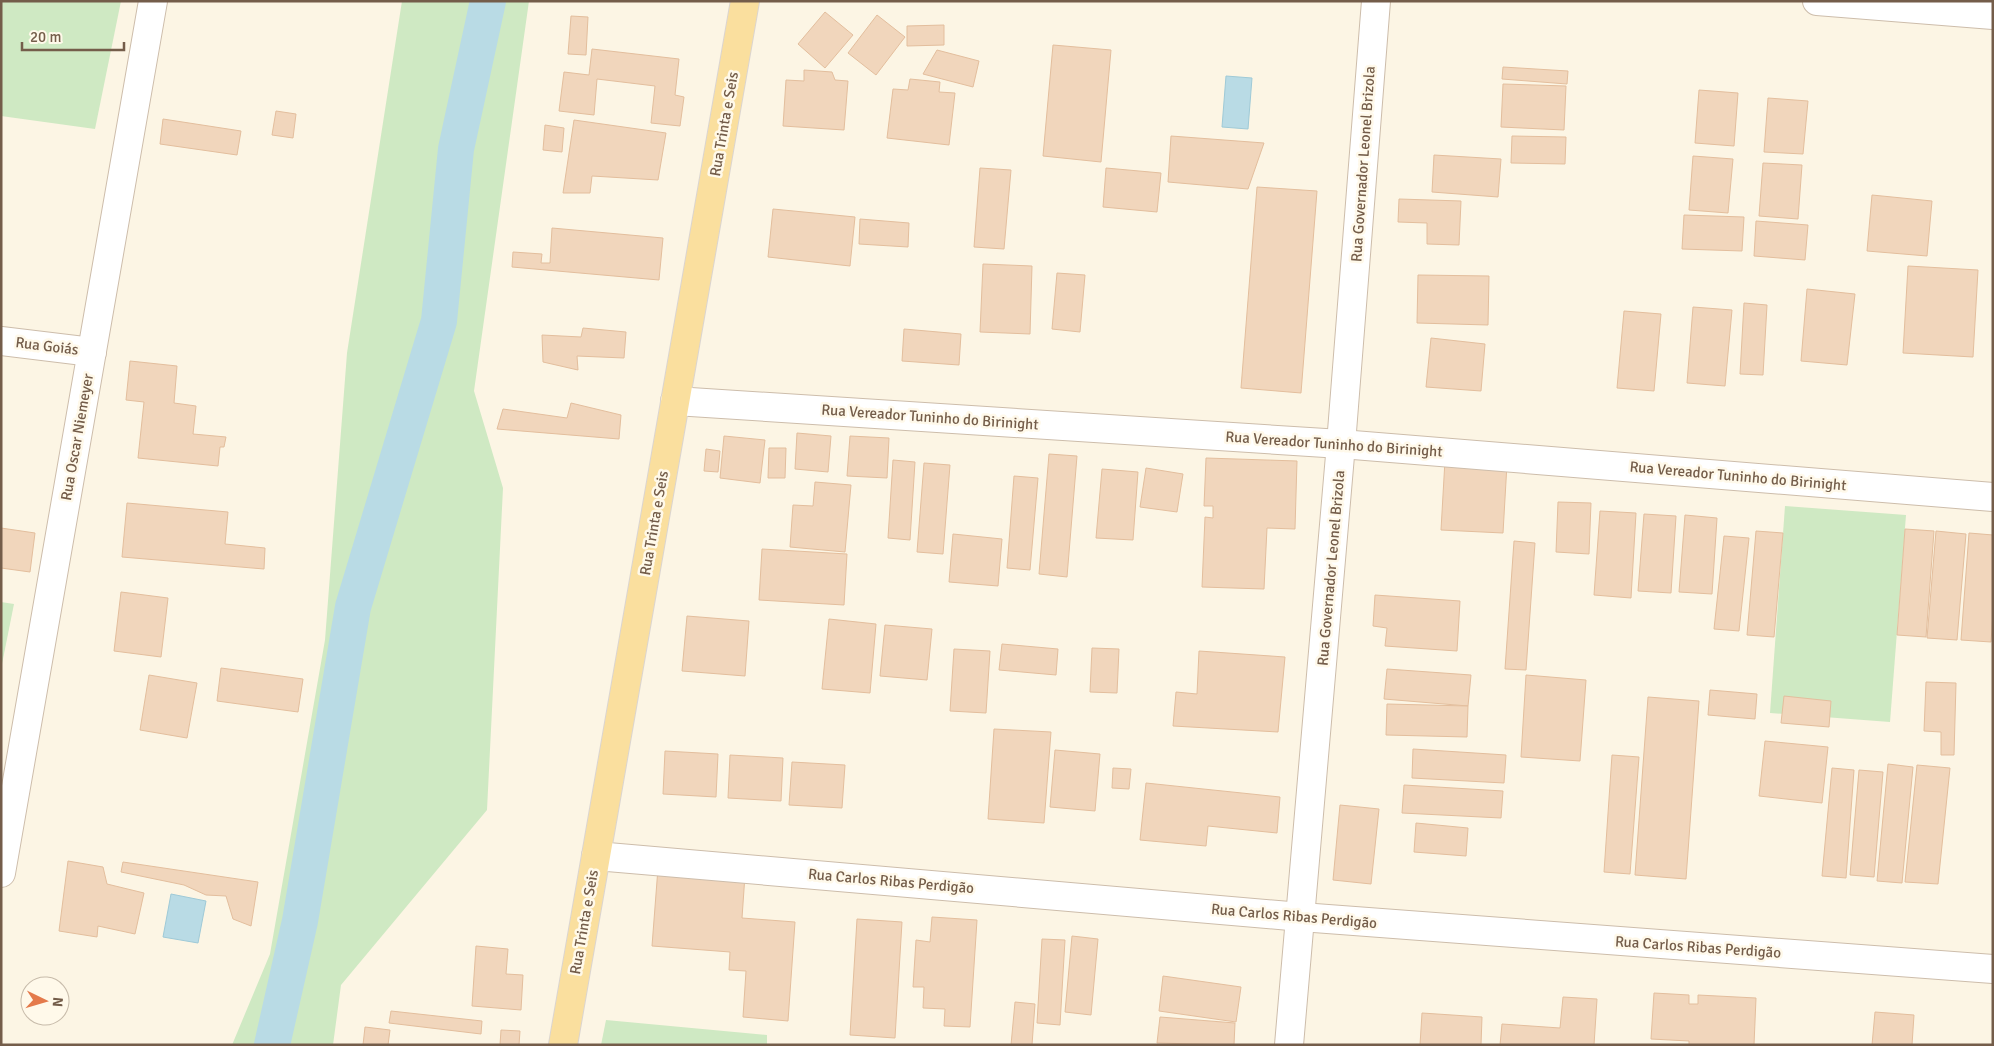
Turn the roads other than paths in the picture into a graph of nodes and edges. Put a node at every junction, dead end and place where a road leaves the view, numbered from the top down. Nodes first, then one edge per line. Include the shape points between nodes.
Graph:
1 (152, 1) edge
2 (745, 1) edge
3 (1376, 1) edge
4 (1817, 1) edge
5 (1993, 15) edge
6 (1, 341) edge
7 (92, 352) junction
8 (675, 401) junction
9 (1341, 444) junction
10 (1993, 497) edge
11 (596, 856) junction
12 (1, 873) edge
13 (1301, 917) junction
14 (1993, 969) edge
15 (563, 1045) edge
16 (1289, 1045) edge

1 - 7 street, Rua Oscar Niemeyer
2 - 8 main road, Rua Trinta e Seis
3 - 9 street, Rua Governador Leonel Brizola
4 - 5 street
6 - 7 street, Rua Goiás
7 - 12 street, Rua Oscar Niemeyer
8 - 9 street, Rua Vereador Tuninho do Birinight
8 - 11 main road, Rua Trinta e Seis
9 - 10 street, Rua Vereador Tuninho do Birinight
9 - 13 street, Rua Governador Leonel Brizola
11 - 13 street, Rua Carlos Ribas Perdigão
11 - 15 main road, Rua Trinta e Seis
13 - 14 street, Rua Carlos Ribas Perdigão
13 - 16 street, Rua Governador Leonel Brizola

